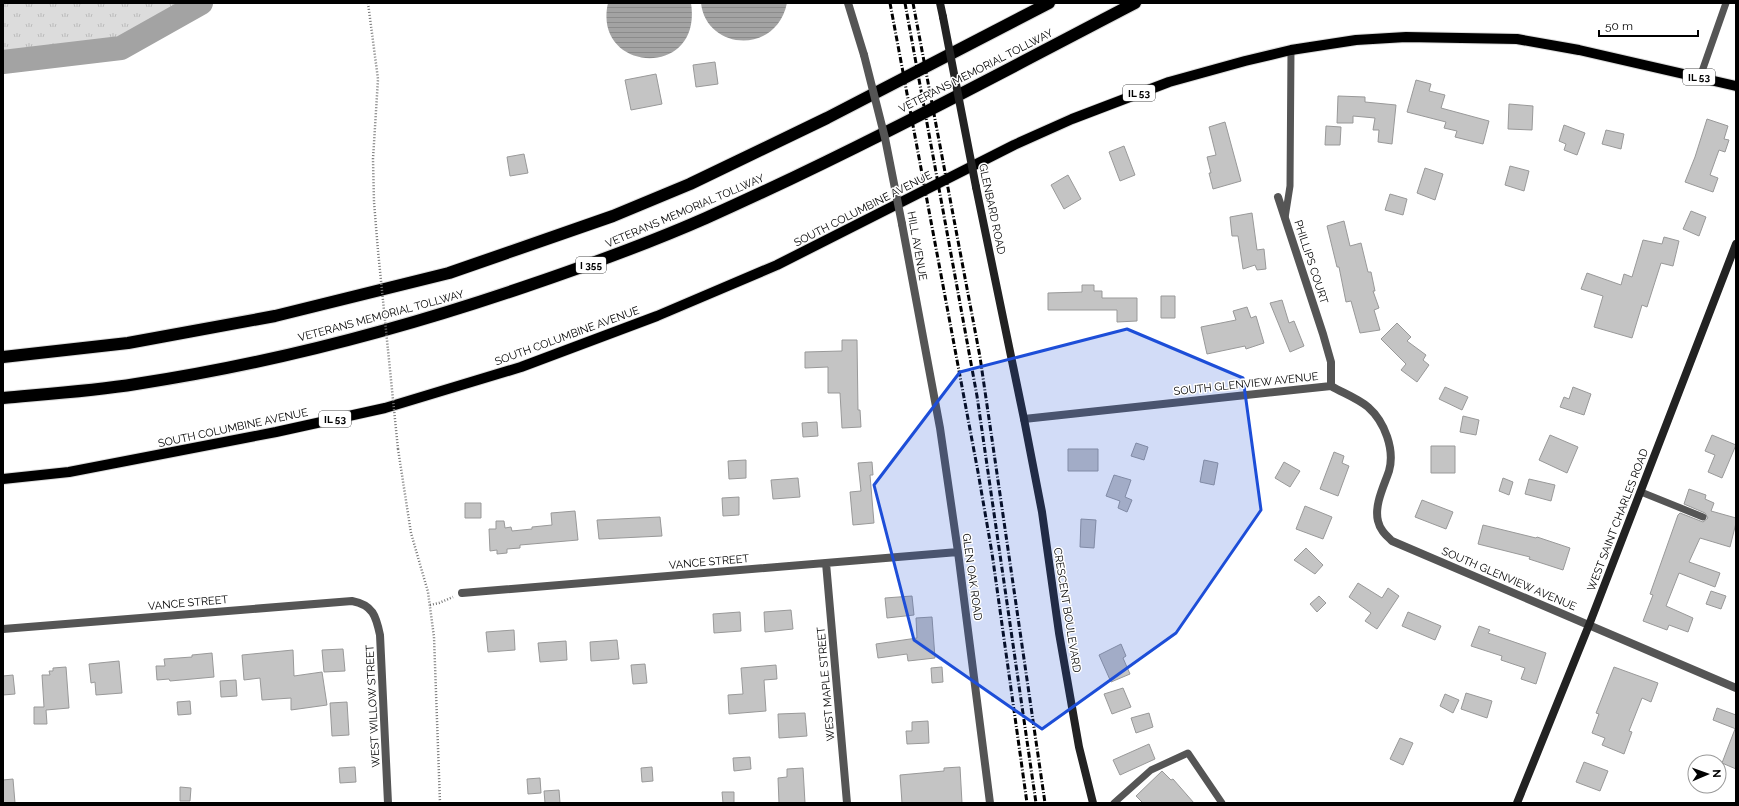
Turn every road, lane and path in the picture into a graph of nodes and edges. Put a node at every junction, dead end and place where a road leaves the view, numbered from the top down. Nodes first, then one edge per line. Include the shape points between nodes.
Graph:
1 (368, 3) edge
2 (848, 3) edge
3 (940, 3) edge
4 (1050, 3) edge
5 (1135, 3) edge
6 (1726, 3) edge
7 (1291, 50) junction
8 (1700, 77) junction
9 (1736, 86) edge
10 (1278, 197) dead end
11 (1286, 218) junction
12 (1736, 244) edge
13 (925, 354) joint
14 (3, 357) edge
15 (1331, 386) junction
16 (3, 398) edge
17 (1024, 419) junction
18 (3, 480) edge
19 (1641, 492) junction
20 (1703, 517) dead end
21 (958, 552) junction
22 (826, 563) junction
23 (462, 593) joint
24 (430, 605) junction
25 (372, 610) joint
26 (1589, 625) junction
27 (3, 629) edge
28 (1736, 688) edge
29 (388, 803) edge
30 (440, 803) edge
31 (847, 803) edge
32 (990, 803) edge
33 (1093, 803) edge
34 (1114, 803) edge
35 (1222, 803) edge
36 (1518, 803) edge

1 - 24 path, bridge via 378,79 373,159 374,202 398,449 411,533
2 - 13 street, HILL AVENUE, bridge via 883,131
3 - 17 street, GLENBARD ROAD, bridge
4 - 14 highway via 828,118 690,184 613,216 456,270 275,316 128,343
5 - 16 highway, VETERANS MEMORIAL TOLLWAY / I 355 via 842,155 704,219 599,262 400,326 278,357 135,384
6 - 8 lane
7 - 8 main road, SOUTH COLUMBINE AVENUE / IL 53 via 1356,40 1406,37 1517,39
7 - 11 lane via 1290,186
7 - 18 main road, SOUTH COLUMBINE AVENUE / IL 53 via 1168,82 1072,119 1014,145 777,265 657,316 521,367 385,408 276,432 77,470
8 - 9 main road, SOUTH COLUMBINE AVENUE / IL 53
10 - 11 street, PHILLIPS COURT
11 - 15 street, PHILLIPS COURT via 1331,362
12 - 19 street, WEST SAINT CHARLES ROAD
13 - 21 street, GLEN OAK ROAD via 940,428
15 - 17 street, SOUTH GLENVIEW AVENUE
15 - 26 street, SOUTH GLENVIEW AVENUE via 1368,408 1378,419 1389,444 1389,471 1377,511 1382,532 1392,541
17 - 33 street, CRESCENT BOULEVARD via 1042,512 1077,740
19 - 20 lane
19 - 26 street, WEST SAINT CHARLES ROAD
21 - 22 street, VANCE STREET
21 - 32 street, GLEN OAK ROAD
22 - 23 street, VANCE STREET
22 - 31 street, WEST MAPLE STREET
23 - 24 path via 439,604
24 - 30 path via 434,637
25 - 27 street, VANCE STREET via 352,601
25 - 29 street, WEST WILLOW STREET via 380,635
26 - 28 street, SOUTH GLENVIEW AVENUE
26 - 36 street, WEST SAINT CHARLES ROAD
34 - 35 lane via 1151,770 1188,753

